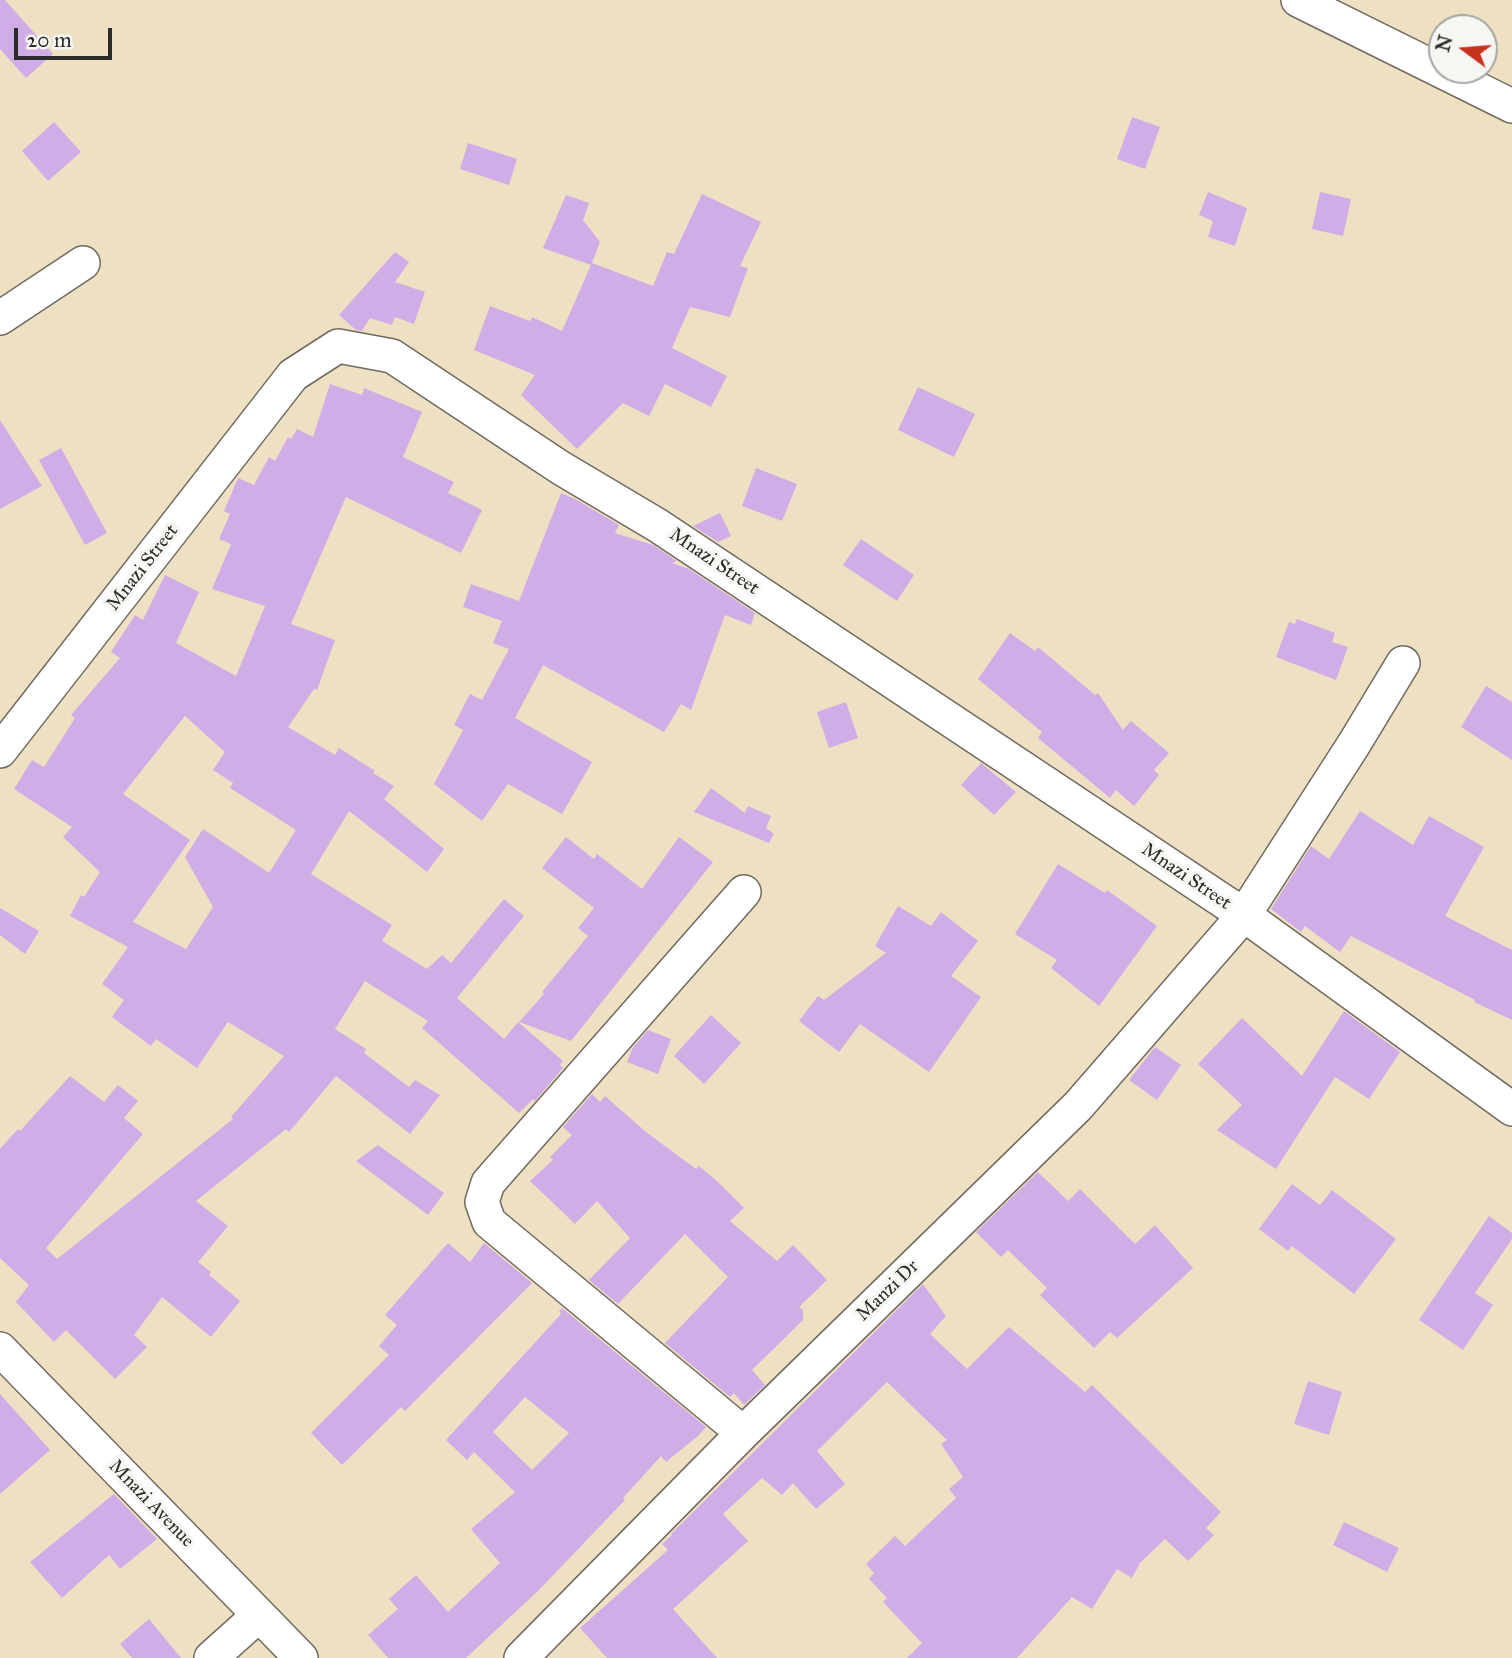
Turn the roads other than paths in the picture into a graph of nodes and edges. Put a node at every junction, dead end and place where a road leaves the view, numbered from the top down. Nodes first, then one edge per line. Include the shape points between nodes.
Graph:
1 (1298, 0) edge
2 (1512, 106) edge
3 (83, 264) dead end
4 (0, 317) edge
5 (1403, 663) dead end
6 (0, 751) edge
7 (744, 892) dead end
8 (1244, 915) junction
9 (1512, 1109) edge
10 (0, 1349) edge
11 (743, 1433) junction
12 (259, 1615) junction
13 (211, 1658) edge
14 (301, 1658) edge
15 (521, 1658) edge

1 - 2 street
3 - 4 street
5 - 8 street, Manzi Dr
6 - 8 street, Mnazi Street via 293,375 338,346 393,356 561,468 657,525
7 - 11 street via 488,1183 482,1202 489,1222
8 - 9 street, Mnazi Street
8 - 11 street, Manzi Dr via 1078,1106
10 - 12 street, Mnazi Avenue
11 - 15 street, Manzi Dr
12 - 13 street
12 - 14 street, Mnazi Avenue

